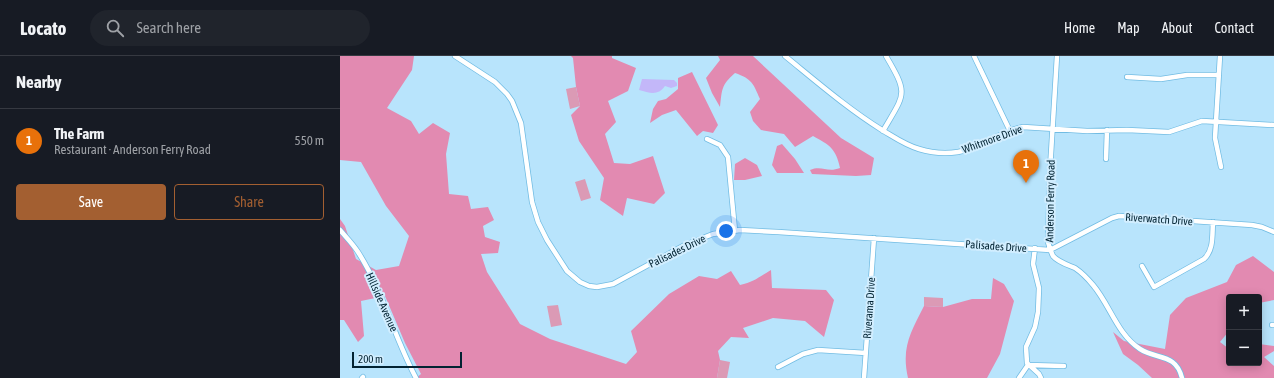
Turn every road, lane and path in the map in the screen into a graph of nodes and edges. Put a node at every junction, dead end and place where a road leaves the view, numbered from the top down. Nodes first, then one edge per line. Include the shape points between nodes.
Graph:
1 (455, 56) edge
2 (786, 56) edge
3 (886, 56) edge
4 (974, 56) edge
5 (1057, 56) edge
6 (1220, 56) edge
7 (1219, 75) junction
8 (1128, 77) dead end
9 (1216, 122) junction
10 (1274, 126) edge
11 (1052, 128) junction
12 (1107, 130) junction
13 (883, 131) junction
14 (1010, 131) junction
15 (707, 139) dead end
16 (1106, 159) dead end
17 (1221, 167) dead end
18 (1213, 222) junction
19 (340, 230) edge
20 (735, 231) junction
21 (1274, 232) edge
22 (874, 238) junction
23 (1035, 248) junction
24 (1050, 250) junction
25 (1142, 266) dead end
26 (866, 353) junction
27 (1028, 365) junction
28 (1064, 366) dead end
29 (778, 367) dead end
30 (1039, 377) edge
31 (416, 378) edge
32 (864, 378) edge
33 (1019, 378) edge
34 (1182, 378) edge

1 - 20 street, Palisades Drive via 495,82 512,101 521,123 532,202 538,222 546,240 567,271 580,282 594,287 613,284 689,243 713,234
2 - 13 street, Whitmore Drive via 845,106
3 - 13 street via 900,80 902,94
4 - 14 street
5 - 11 street, Anderson Ferry Road
6 - 7 street
7 - 8 street via 1187,75 1161,80
7 - 9 street
9 - 10 street, Whitmore Drive
9 - 12 street, Whitmore Drive via 1199,122 1169,132
9 - 17 street via 1215,138
11 - 12 street, Whitmore Drive
11 - 14 street, Whitmore Drive via 1023,127
11 - 24 street, Anderson Ferry Road via 1048,242
12 - 16 street
13 - 14 street, Whitmore Drive via 915,148 948,153 975,148
15 - 20 street via 720,145 728,157
18 - 21 street, Riverwatch Drive via 1257,226
18 - 24 street, Riverwatch Drive via 1116,217
18 - 25 street via 1211,248 1204,259 1154,287
19 - 31 street, Hillside Avenue via 358,253 375,284
20 - 22 street, Palisades Drive
22 - 23 street, Palisades Drive
22 - 26 street, Riverama Drive
23 - 24 street, Palisades Drive
23 - 27 street via 1033,264 1039,288 1035,327 1026,347
24 - 34 street, Anderson Ferry Road via 1056,258 1076,269 1093,285 1128,340 1146,352 1173,362
26 - 29 street via 818,350 803,354
26 - 32 street, Riverama Drive
27 - 28 street
27 - 30 street
27 - 33 street

